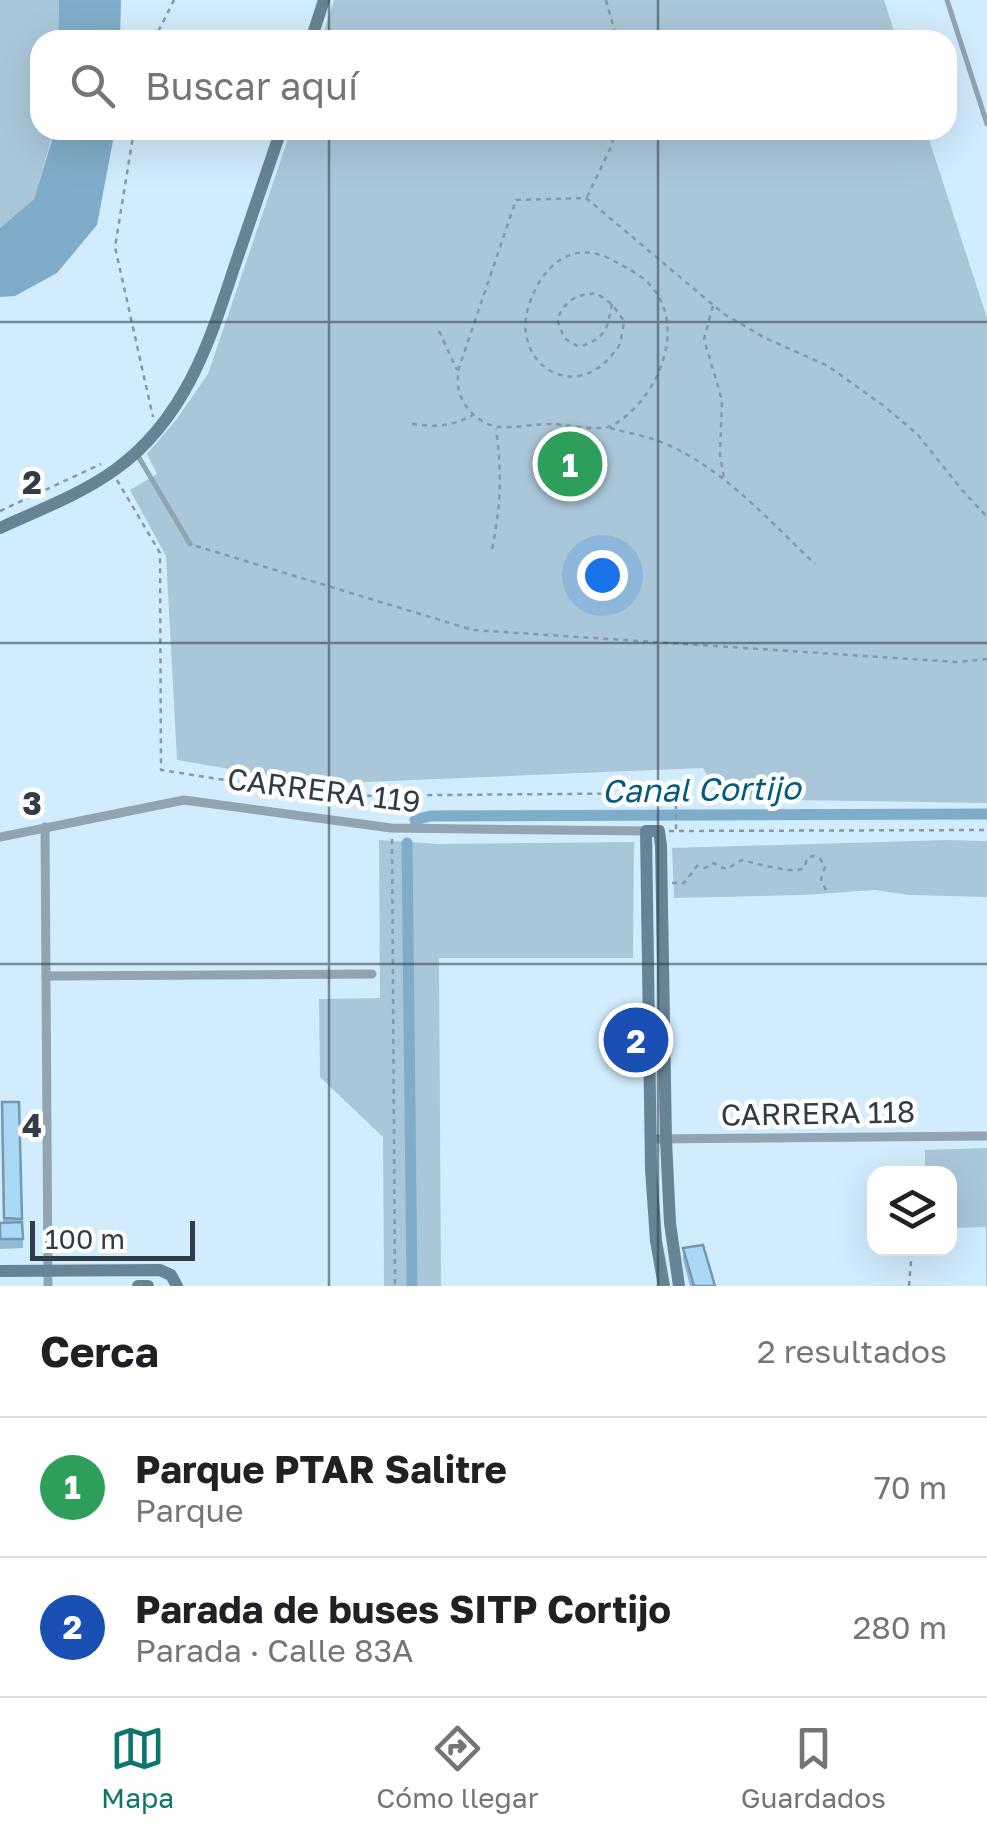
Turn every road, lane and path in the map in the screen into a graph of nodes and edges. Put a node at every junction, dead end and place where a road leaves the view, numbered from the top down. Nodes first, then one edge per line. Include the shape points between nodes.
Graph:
1 (174, 0) edge
2 (324, 0) edge
3 (606, 0) edge
4 (614, 0) edge
5 (947, 0) edge
6 (609, 9) junction
7 (159, 30) edge
8 (314, 30) edge
9 (614, 30) edge
10 (957, 30) edge
11 (957, 31) edge
12 (987, 124) edge
13 (132, 140) edge
14 (277, 140) edge
15 (613, 140) edge
16 (586, 198) junction
17 (612, 304) junction
18 (714, 305) junction
19 (439, 331) dead end
20 (458, 372) junction
21 (473, 415) junction
22 (153, 417) dead end
23 (412, 424) dead end
24 (496, 427) junction
25 (609, 428) junction
26 (136, 453) junction
27 (112, 472) junction
28 (725, 479) junction
29 (0, 511) edge
30 (987, 516) edge
31 (0, 528) edge
32 (190, 544) joint
33 (492, 548) dead end
34 (815, 564) dead end
35 (987, 659) edge
36 (45, 828) junction
37 (392, 828) junction
38 (987, 830) edge
39 (646, 831) junction
40 (0, 837) edge
41 (662, 882) junction
42 (827, 893) dead end
43 (372, 974) dead end
44 (46, 976) junction
45 (987, 1136) edge
46 (650, 1139) junction
47 (666, 1140) junction
48 (911, 1256) edge
49 (0, 1272) edge
50 (48, 1279) edge
51 (176, 1283) edge
52 (138, 1286) edge
53 (148, 1286) edge
54 (395, 1286) edge
55 (664, 1286) edge
56 (679, 1286) edge
57 (909, 1286) edge

1 - 7 path
2 - 8 street
3 - 6 path
4 - 6 path
5 - 10 lane
6 - 9 path
11 - 12 lane
13 - 22 path via 115,247
14 - 26 street via 191,382
15 - 16 path
16 - 18 path
16 - 20 path via 516,200
17 - 17 path via 596,293 564,304 558,319 564,338 580,348 596,341
17 - 25 path via 624,321 620,346 585,376 562,376 538,362 524,340 524,321 545,275 558,259 579,251 603,254 653,288 667,334 664,362 635,409
18 - 28 path via 704,339 722,400
18 - 30 path via 765,338 828,366 884,406
19 - 20 path
20 - 21 path via 460,395
21 - 23 path via 438,427
21 - 24 path
24 - 25 path
24 - 33 path via 501,489
25 - 28 path via 656,440
26 - 27 street
26 - 32 lane
27 - 29 path via 106,462
27 - 31 street
27 - 38 path via 160,553 161,770 327,796 676,793 676,830
28 - 34 path
32 - 35 path via 473,630
36 - 37 street, CARRERA 119 via 184,800
36 - 40 street, CARRERA 119
36 - 44 street
37 - 39 street, CARRERA 119
37 - 54 path
39 - 41 street via 659,831
39 - 46 street
41 - 42 path via 682,884 697,866 731,868 742,860 800,870 814,856 825,867
41 - 47 street
43 - 44 street
44 - 50 street
45 - 47 street, CARRERA 118
46 - 47 street, CARRERA 118
46 - 55 street
47 - 56 street
48 - 57 path
49 - 50 street
50 - 51 street via 160,1270
52 - 53 street

